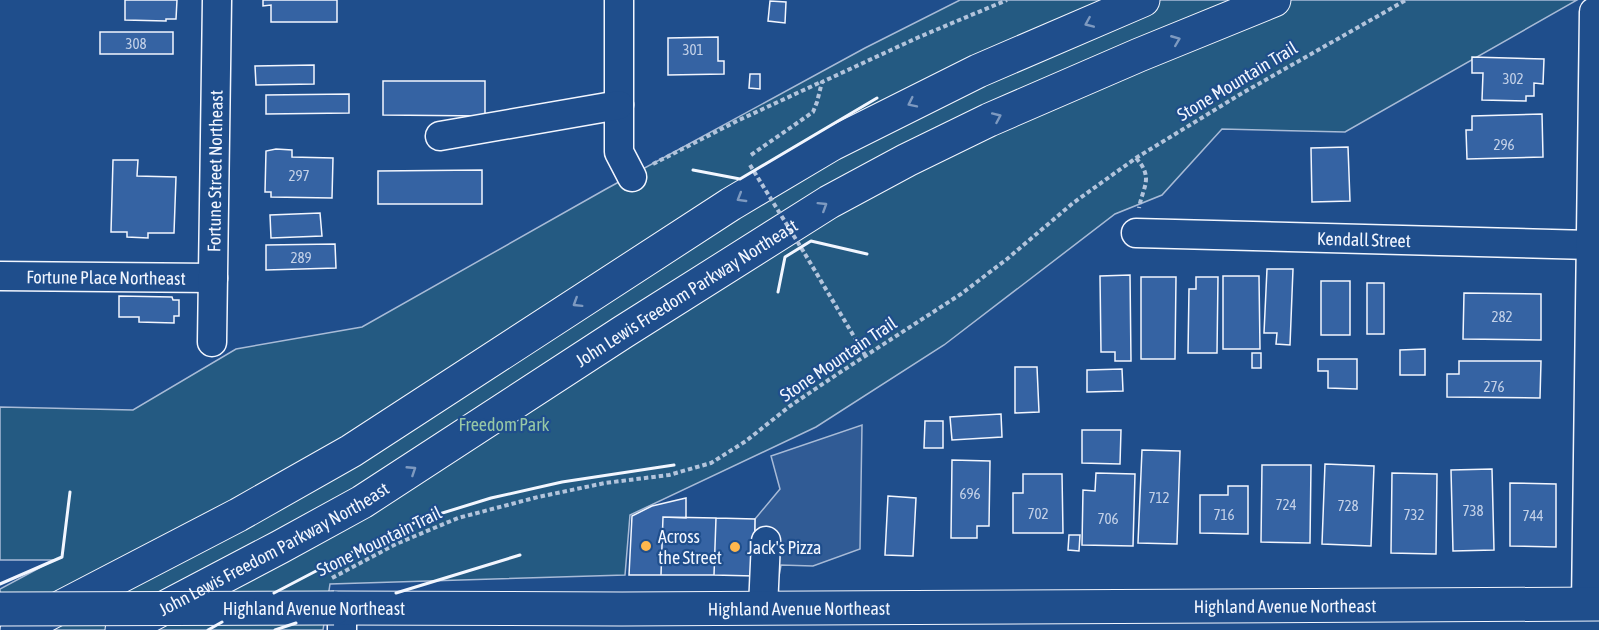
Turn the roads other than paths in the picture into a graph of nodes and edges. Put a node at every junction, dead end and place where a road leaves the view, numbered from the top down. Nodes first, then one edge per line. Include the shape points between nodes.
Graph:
1 (217, 0) edge
2 (619, 0) edge
3 (1143, 0) edge
4 (1274, 0) edge
5 (1599, 10) edge
6 (619, 105) junction
7 (440, 136) dead end
8 (632, 177) road end
9 (1136, 233) road end
10 (1590, 245) junction
11 (0, 276) edge
12 (213, 278) junction
13 (212, 342) dead end
14 (766, 542) dead end
15 (1592, 605) edge
16 (337, 606) edge
17 (764, 608) junction
18 (0, 609) edge
19 (609, 619) edge
20 (17, 630) edge
21 (122, 630) edge

1 - 12 street, Fortune Street Northeast
2 - 6 street
3 -> 20 main road via 978,71 832,144 731,204 351,451 238,515
21 -> 4 main road, John Lewis Freedom Parkway Northeast via 362,502 839,196 989,120
5 - 10 street via 1594,12
6 - 7 street
6 - 8 street via 619,152
9 - 10 street, Kendall Street
10 - 15 street
11 - 12 street, Fortune Place Northeast via 47,283
12 - 13 street, Fortune Street Northeast
14 - 17 street
15 - 17 main road, Highland Avenue Northeast
16 - 18 main road, Highland Avenue Northeast, bridge
16 - 19 main road, Highland Avenue Northeast
17 - 19 main road, Highland Avenue Northeast

